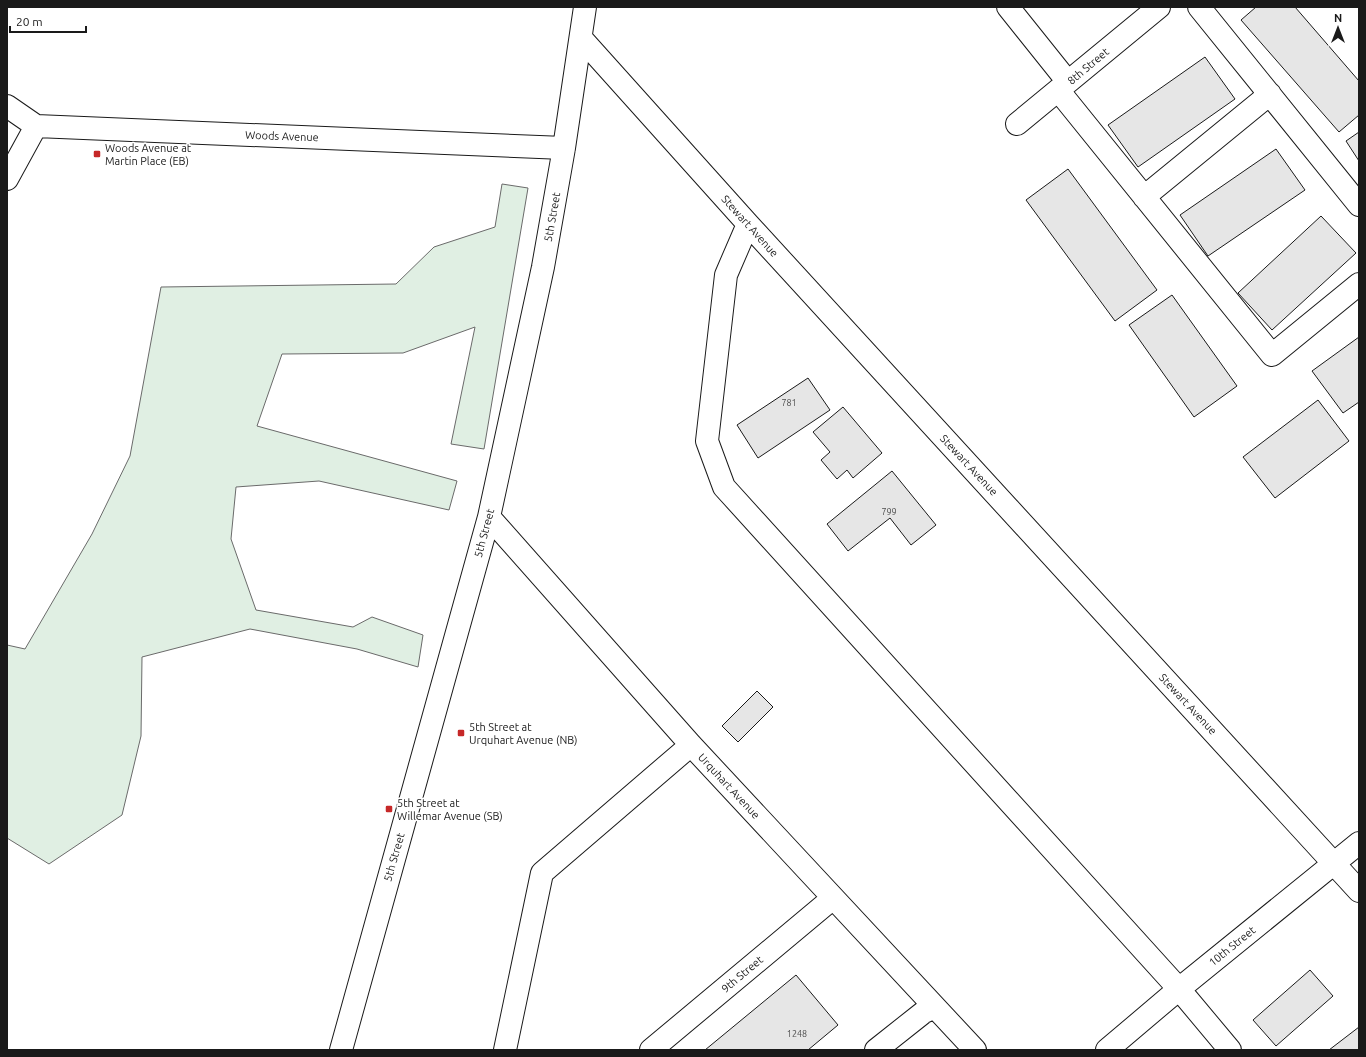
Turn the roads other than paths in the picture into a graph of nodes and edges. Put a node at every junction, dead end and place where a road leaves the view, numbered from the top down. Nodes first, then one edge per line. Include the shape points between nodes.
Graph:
1 (585, 7) edge
2 (1008, 7) edge
3 (1159, 7) edge
4 (1199, 7) edge
5 (581, 38) junction
6 (1063, 86) junction
7 (1270, 94) junction
8 (7, 106) edge
9 (1016, 124) dead end
10 (36, 126) junction
11 (564, 148) junction
12 (7, 179) edge
13 (1144, 197) junction
14 (1359, 205) edge
15 (748, 224) junction
16 (1359, 284) edge
17 (489, 518) junction
18 (691, 745) junction
19 (1359, 843) edge
20 (1334, 864) junction
21 (1359, 890) edge
22 (833, 898) junction
23 (1179, 989) junction
24 (935, 1006) junction
25 (341, 1050) edge
26 (505, 1050) edge
27 (651, 1050) edge
28 (876, 1050) edge
29 (975, 1050) edge
30 (1107, 1050) edge
31 (1230, 1050) edge

1 - 5 street, 5th Street
2 - 6 street
3 - 6 street, 8th Street
4 - 7 street
5 - 11 street, 5th Street
5 - 15 street, Stewart Avenue
6 - 9 street, 8th Street
6 - 13 street
7 - 13 street
7 - 14 street
8 - 10 street
10 - 11 street, Woods Avenue
10 - 12 street
11 - 17 street, 5th Street via 543,268
13 - 16 street via 1272,355
15 - 20 street, Stewart Avenue
15 - 23 street via 726,276 707,441 724,487
17 - 18 street, Urquhart Avenue
17 - 25 street, 5th Street
18 - 22 street, Urquhart Avenue
18 - 26 street via 542,873
19 - 20 street, 10th Street
20 - 21 street, Stewart Avenue
20 - 23 street, 10th Street
22 - 24 street, Urquhart Avenue
22 - 27 street, 9th Street
23 - 30 street, 10th Street
23 - 31 street
24 - 28 street
24 - 29 street, Urquhart Avenue

